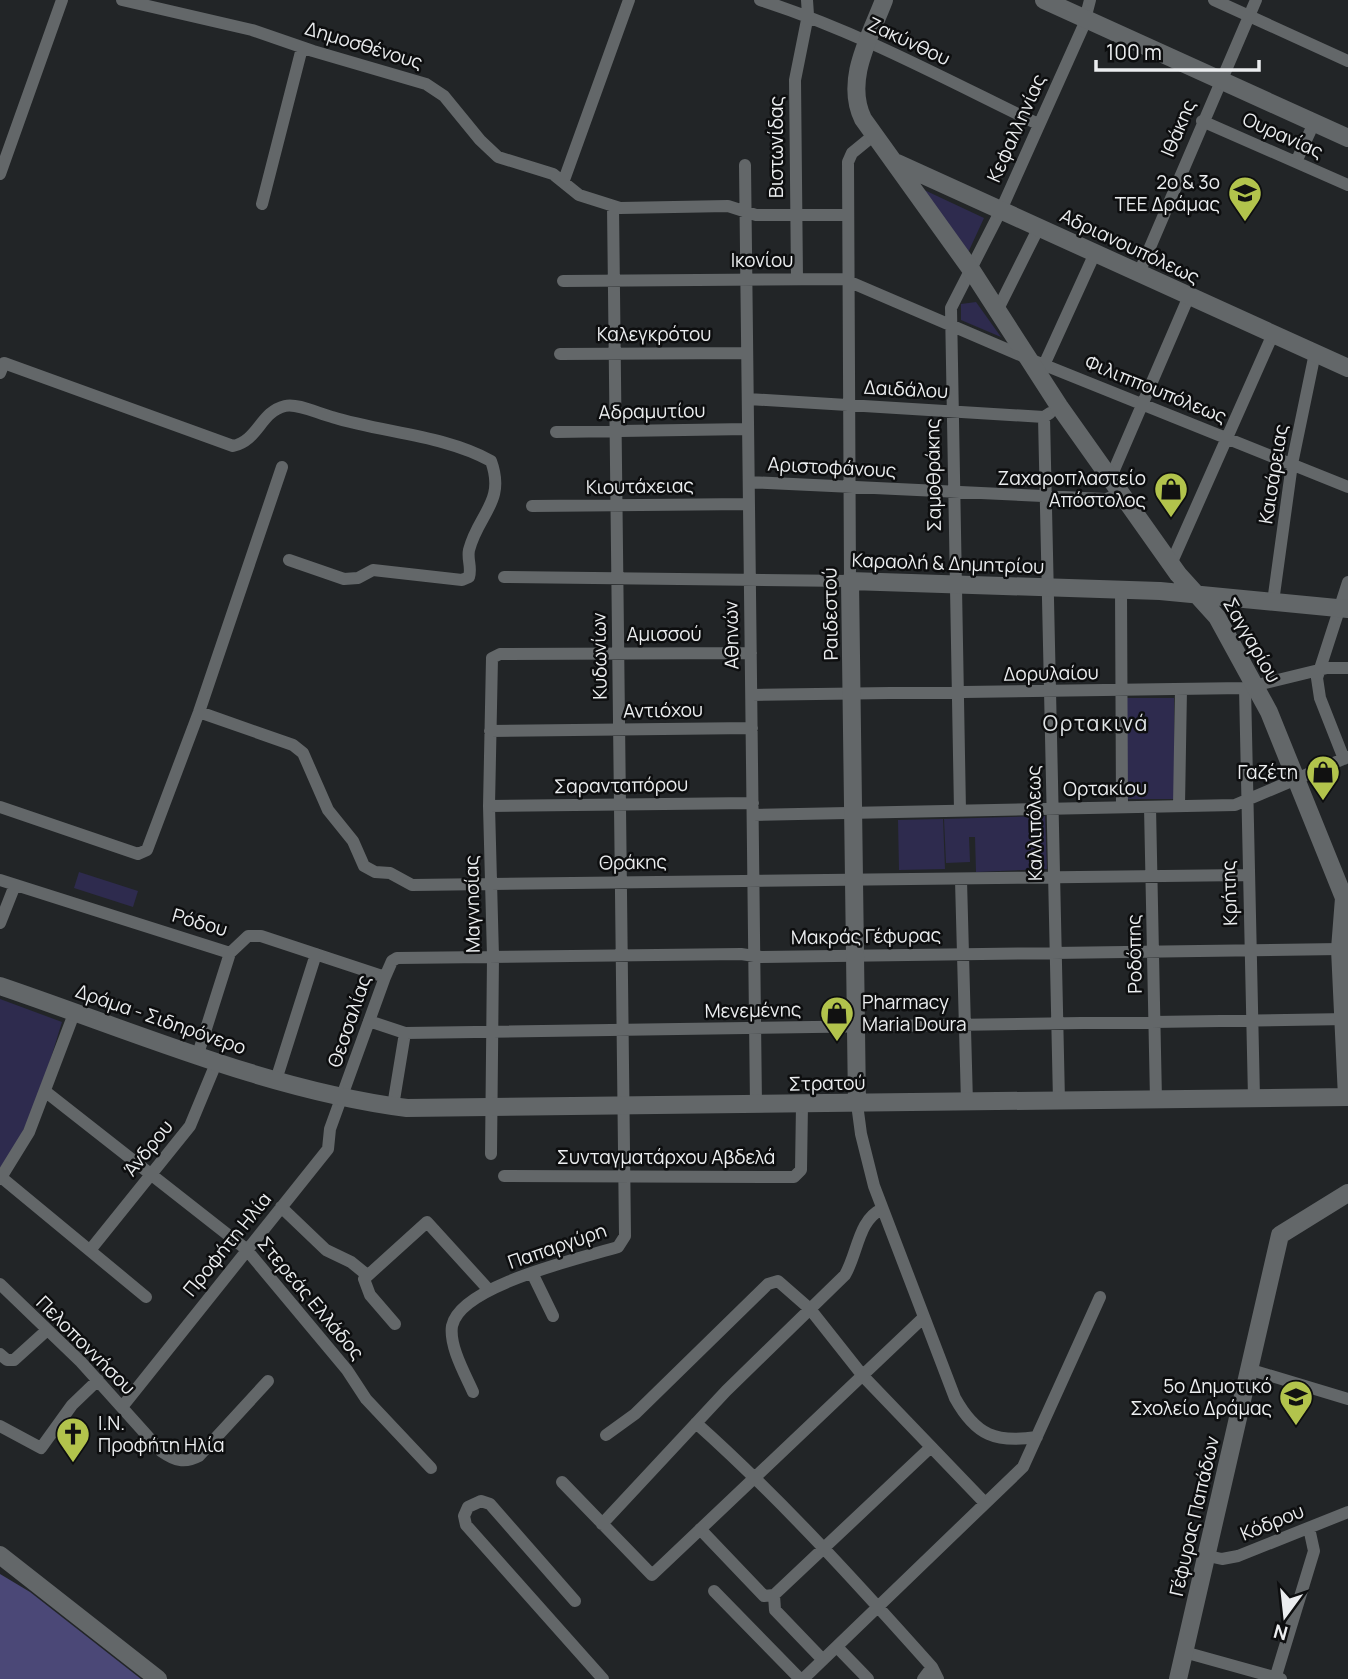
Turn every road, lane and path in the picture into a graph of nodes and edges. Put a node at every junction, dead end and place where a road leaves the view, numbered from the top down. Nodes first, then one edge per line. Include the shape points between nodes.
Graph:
1 (62, 0) edge
2 (122, 0) edge
3 (629, 0) edge
4 (760, 0) edge
5 (807, 0) edge
6 (884, 0) edge
7 (1044, 0) edge
8 (1090, 0) edge
9 (1214, 0) edge
10 (1256, 0) edge
11 (808, 15) junction
12 (1249, 16) junction
13 (1086, 19) junction
14 (868, 42) junction
15 (302, 48) junction
16 (1348, 61) edge
17 (1219, 80) junction
18 (1202, 121) junction
19 (1314, 123) junction
20 (1038, 124) junction
21 (874, 135) junction
22 (1347, 135) edge
23 (894, 161) junction
24 (1296, 162) junction
25 (745, 165) dead end
26 (0, 174) edge
27 (564, 180) junction
28 (1348, 186) edge
29 (261, 204) dead end
30 (613, 206) junction
31 (1001, 210) junction
32 (746, 212) junction
33 (796, 214) junction
34 (848, 215) junction
35 (1039, 227) junction
36 (1095, 253) junction
37 (972, 271) junction
38 (1139, 273) junction
39 (747, 279) junction
40 (797, 279) junction
41 (612, 280) junction
42 (564, 281) dead end
43 (849, 281) junction
44 (1189, 296) junction
45 (999, 309) junction
46 (950, 326) junction
47 (1273, 334) junction
48 (747, 353) junction
49 (560, 354) dead end
50 (614, 354) junction
51 (1315, 354) junction
52 (1035, 362) junction
53 (1348, 368) edge
54 (0, 373) edge
55 (748, 399) junction
56 (1140, 404) junction
57 (849, 405) junction
58 (1059, 406) junction
59 (951, 410) junction
60 (1044, 417) junction
61 (748, 429) junction
62 (615, 431) junction
63 (556, 432) dead end
64 (1226, 438) junction
65 (1292, 464) junction
66 (282, 467) dead end
67 (1111, 477) junction
68 (749, 482) junction
69 (850, 486) junction
70 (1348, 487) edge
71 (953, 492) junction
72 (1122, 493) junction
73 (1044, 495) junction
74 (749, 504) junction
75 (616, 505) junction
76 (532, 506) dead end
77 (289, 561) dead end
78 (1171, 564) junction
79 (504, 577) dead end
80 (617, 577) junction
81 (750, 579) junction
82 (850, 581) junction
83 (1348, 582) edge
84 (955, 585) junction
85 (1048, 588) junction
86 (1121, 590) junction
87 (1197, 594) junction
88 (1273, 602) junction
89 (1343, 609) edge
90 (751, 653) junction
91 (618, 654) junction
92 (494, 655) joint
93 (1348, 668) edge
94 (1318, 671) junction
95 (1250, 687) junction
96 (1181, 689) junction
97 (1122, 691) junction
98 (1050, 692) junction
99 (957, 693) junction
100 (751, 695) junction
101 (852, 695) junction
102 (199, 712) junction
103 (752, 728) junction
104 (619, 730) junction
105 (490, 731) junction
106 (1346, 758) edge
107 (1296, 777) junction
108 (1245, 800) junction
109 (620, 805) junction
110 (489, 806) junction
111 (1179, 806) junction
112 (0, 807) edge
113 (1122, 807) junction
114 (1150, 807) junction
115 (753, 809) junction
116 (1053, 809) junction
117 (960, 811) junction
118 (854, 813) junction
119 (1247, 875) junction
120 (1151, 877) junction
121 (1054, 878) junction
122 (0, 880) edge
123 (754, 880) junction
124 (961, 880) junction
125 (621, 881) junction
126 (855, 881) junction
127 (491, 883) junction
128 (15, 885) junction
129 (1345, 893) edge
130 (0, 923) edge
131 (1340, 949) junction
132 (1250, 950) junction
133 (1153, 951) junction
134 (230, 953) junction
135 (1056, 953) junction
136 (316, 954) junction
137 (963, 954) junction
138 (622, 955) junction
139 (755, 956) junction
140 (855, 956) junction
141 (493, 957) junction
142 (393, 960) joint
143 (385, 978) junction
144 (0, 986) edge
145 (75, 1011) junction
146 (1346, 1018) edge
147 (1251, 1020) junction
148 (369, 1021) junction
149 (1154, 1022) junction
150 (1058, 1024) junction
151 (965, 1026) junction
152 (855, 1028) junction
153 (755, 1030) junction
154 (623, 1031) junction
155 (492, 1032) junction
156 (405, 1033) junction
157 (198, 1054) junction
158 (217, 1061) junction
159 (276, 1080) junction
160 (308, 1089) joint
161 (47, 1091) junction
162 (343, 1097) junction
163 (1347, 1097) edge
164 (1254, 1098) junction
165 (1156, 1100) junction
166 (1059, 1101) junction
167 (967, 1102) junction
168 (802, 1104) junction
169 (857, 1104) junction
170 (756, 1105) junction
171 (393, 1106) junction
172 (624, 1107) junction
173 (492, 1108) junction
174 (491, 1154) dead end
175 (150, 1175) junction
176 (504, 1176) dead end
177 (625, 1176) junction
178 (0, 1178) edge
179 (1348, 1193) edge
180 (281, 1207) junction
181 (883, 1209) junction
182 (91, 1249) junction
183 (246, 1249) junction
184 (367, 1275) junction
185 (533, 1275) junction
186 (0, 1284) edge
187 (488, 1289) junction
188 (146, 1297) dead end
189 (1100, 1297) dead end
190 (810, 1310) junction
191 (553, 1316) dead end
192 (923, 1318) junction
193 (395, 1324) dead end
194 (46, 1331) junction
195 (0, 1354) edge
196 (1248, 1369) junction
197 (863, 1376) junction
198 (98, 1380) junction
199 (268, 1381) dead end
200 (473, 1392) dead end
201 (1348, 1399) edge
202 (122, 1407) junction
203 (696, 1423) junction
204 (0, 1426) edge
205 (606, 1435) dead end
206 (1037, 1437) junction
207 (931, 1447) junction
208 (431, 1468) dead end
209 (756, 1477) junction
210 (562, 1482) dead end
211 (985, 1503) junction
212 (1348, 1512) edge
213 (602, 1524) junction
214 (1309, 1528) junction
215 (701, 1529) junction
216 (824, 1551) junction
217 (0, 1555) edge
218 (1208, 1556) junction
219 (714, 1591) dead end
220 (774, 1595) junction
221 (575, 1601) dead end
222 (878, 1606) junction
223 (837, 1647) junction
224 (1184, 1652) junction
225 (823, 1660) junction
226 (935, 1673) edge
227 (1277, 1678) edge
228 (158, 1679) edge
229 (603, 1679) edge
230 (802, 1679) edge
231 (868, 1679) edge
232 (923, 1679) edge
233 (1178, 1679) edge

1 - 26 street
2 - 15 street, Δημοσθένους via 252,30
3 - 27 street
4 - 11 street, Ζακύνθου
5 - 11 street, Βιστωνίδας
6 - 14 street, Σαγγαρίου
7 - 13 street
8 - 13 street, Κεφαλληνίας
9 - 12 street
10 - 12 street, Ιθάκης
11 - 14 street, Ζακύνθου
11 - 33 street, Βιστωνίδας via 795,80
12 - 16 street
12 - 17 street, Ιθάκης
13 - 17 street
13 - 20 street, Κεφαλληνίας
14 - 20 street, Ζακύνθου
14 - 21 street, Σαγγαρίου via 858,71 856,98
15 - 27 street, Δημοσθένους via 431,86 494,155
15 - 29 street
17 - 18 street, Ιθάκης
17 - 19 street
18 - 24 street, Ουρανίας
18 - 38 street, Ιθάκης
19 - 22 street
19 - 24 street
20 - 31 street, Κεφαλληνίας
21 - 23 street, Σαγγαρίου
21 - 34 street, Ραιδεστού via 849,159
23 - 31 street, Αδριανουπόλεως
23 - 37 street, Σαγγαρίου
24 - 28 street, Ουρανίας
25 - 32 street, Αθηνών
27 - 30 street, Δημοσθένους via 580,196
30 - 32 street, Δημοσθένους via 728,206
30 - 41 street, Κυδωνίων
31 - 35 street, Αδριανουπόλεως
31 - 37 street, Κεφαλληνίας
32 - 33 street, Δημοσθένους
32 - 39 street, Αθηνών
33 - 34 street, Δημοσθένους
33 - 40 street, Βιστωνίδας
34 - 43 street, Ραιδεστού
35 - 36 street, Αδριανουπόλεως
35 - 45 street
36 - 38 street, Αδριανουπόλεως
36 - 52 street
37 - 45 street, Σαγγαρίου
37 - 46 street, Σαμοθράκης via 952,305
38 - 44 street, Αδριανουπόλεως
39 - 40 street, Ικονίου
39 - 41 street, Ικονίου
39 - 48 street, Αθηνών
40 - 43 street, Ικονίου
41 - 42 street, Ικονίου
41 - 50 street, Κυδωνίων
43 - 46 street, Ικονίου
43 - 57 street, Ραιδεστού
44 - 47 street, Αδριανουπόλεως
44 - 56 street
45 - 52 street, Σαγγαρίου
46 - 52 street, Φιλιππουπόλεως
46 - 59 street, Σαμοθράκης
47 - 51 street, Αδριανουπόλεως
47 - 64 street
48 - 50 street, Καλεγκρότου
48 - 55 street, Αθηνών
49 - 50 street, Καλεγκρότου
50 - 62 street, Κυδωνίων
51 - 53 street, Αδριανουπόλεως
51 - 65 street, Καισάρειας
52 - 56 street, Φιλιππουπόλεως
52 - 58 street, Σαγγαρίου
54 - 77 street via 4,363 233,446 247,443 273,410 289,405 470,449 491,461 498,480 469,550 469,577 462,580 373,570 344,579
55 - 57 street, Δαιδάλου
55 - 61 street, Αθηνών
56 - 64 street, Φιλιππουπόλεως
56 - 67 street
57 - 59 street, Δαιδάλου
57 - 69 street, Ραιδεστού
58 - 60 street
58 - 67 street, Σαγγαρίου
59 - 60 street, Δαιδάλου
59 - 71 street, Σαμοθράκης
60 - 73 street, Καλλιπόλεως
61 - 62 street, Αδραμυτίου
61 - 68 street, Αθηνών
62 - 63 street, Αδραμυτίου
62 - 75 street, Κυδωνίων
64 - 65 street, Φιλιππουπόλεως
64 - 78 street
65 - 70 street, Φιλιππουπόλεως
65 - 88 street, Καισάρειας
66 - 102 street
67 - 72 street, Σαγγαρίου
68 - 69 street, Αριστοφάνους
68 - 74 street, Αθηνών
69 - 71 street, Αριστοφάνους
69 - 82 street, Ραιδεστού
71 - 73 street, Αριστοφάνους
71 - 84 street, Σαμοθράκης
72 - 73 street, Αριστοφάνους via 1108,499
72 - 78 street, Σαγγαρίου
73 - 85 street, Καλλιπόλεως
74 - 75 street, Κιουτάχειας
74 - 81 street, Αθηνών
75 - 76 street, Κιουτάχειας
75 - 80 street, Κυδωνίων
78 - 87 street, Σαγγαρίου
79 - 80 street, Καραολή & Δημητρίου
80 - 81 street, Καραολή & Δημητρίου
80 - 91 street, Κυδωνίων
81 - 82 street, Καραολή & Δημητρίου
81 - 90 street, Αθηνών
82 - 84 street, Καραολή & Δημητρίου
82 - 101 street, Ραιδεστού
83 - 89 street
84 - 85 street, Καραολή & Δημητρίου
84 - 99 street, Σαμοθράκης
85 - 86 street, Καραολή & Δημητρίου
85 - 98 street, Καλλιπόλεως
86 - 87 street, Καραολή & Δημητρίου
86 - 97 street
87 - 88 street, Καραολή & Δημητρίου
87 - 95 street, Σαγγαρίου via 1219,620
88 - 89 street, Καραολή & Δημητρίου
89 - 94 street
90 - 91 street, Αμισσού
90 - 100 street, Αθηνών
91 - 92 street, Αμισσού
91 - 104 street, Κυδωνίων
92 - 105 street, Μαγνησίας
93 - 94 street, Δορυλαίου
94 - 95 street, Δορυλαίου
94 - 106 street via 1318,693
95 - 96 street, Δορυλαίου
95 - 107 street, Σαγγαρίου
95 - 108 street, Κρήτης
96 - 97 street, Δορυλαίου
96 - 111 street
97 - 98 street, Δορυλαίου
97 - 113 street
98 - 99 street, Δορυλαίου
98 - 116 street, Καλλιπόλεως
99 - 101 street, Δορυλαίου
99 - 117 street, Σαμοθράκης
100 - 101 street, Δορυλαίου
100 - 103 street, Αθηνών
101 - 118 street, Ραιδεστού
102 - 112 street via 147,850 138,855
102 - 127 street, Θράκης via 293,745 303,753 328,810 353,841 364,866 412,885
103 - 104 street, Αντιόχου
103 - 115 street, Αθηνών
104 - 105 street, Αντιόχου
104 - 109 street, Κυδωνίων
105 - 110 street, Μαγνησίας
106 - 107 street, Ορτακίου
107 - 108 street, Ορτακίου
107 - 129 street, Σαγγαρίου
108 - 111 street, Ορτακίου via 1235,805
108 - 119 street, Κρήτης
109 - 110 street, Σαρανταπόρου
109 - 115 street, Σαρανταπόρου
109 - 125 street, Κυδωνίων
110 - 127 street, Μαγνησίας
111 - 114 street, Ορτακίου
113 - 114 street, Ορτακίου
113 - 116 street, Ορτακίου
114 - 120 street, Ροδόπης
115 - 118 street, Σαρανταπόρου
115 - 123 street, Αθηνών
116 - 117 street, Ορτακίου
116 - 121 street, Καλλιπόλεως
117 - 118 street, Ορτακίου
118 - 126 street, Ραιδεστού
119 - 120 street, Θράκης
119 - 132 street, Κρήτης
120 - 121 street, Θράκης
120 - 133 street, Ροδόπης
121 - 124 street, Θράκης
121 - 135 street, Καλλιπόλεως
122 - 128 street, Ρόδου
123 - 125 street, Θράκης
123 - 126 street, Θράκης
123 - 139 street, Αθηνών
124 - 126 street, Θράκης
124 - 137 street
125 - 127 street, Θράκης
125 - 138 street, Κυδωνίων
126 - 140 street, Ραιδεστού
127 - 141 street, Μαγνησίας
128 - 130 street
128 - 134 street, Ρόδου
129 - 131 street, Σαγγαρίου
131 - 132 street, Μακράς Γέφυρας
131 - 146 street, Σαγγαρίου
132 - 133 street, Μακράς Γέφυρας
132 - 147 street, Κρήτης
133 - 135 street, Μακράς Γέφυρας
133 - 149 street, Ροδόπης
134 - 136 street, Ρόδου via 242,939 255,935
134 - 157 street
135 - 137 street, Μακράς Γέφυρας
135 - 150 street, Καλλιπόλεως
136 - 143 street, Ρόδου
136 - 159 street
137 - 140 street, Μακράς Γέφυρας
137 - 151 street
138 - 139 street, Μακράς Γέφυρας
138 - 141 street, Μακράς Γέφυρας
138 - 154 street, Κυδωνίων
139 - 140 street, Μακράς Γέφυρας
139 - 153 street, Αθηνών
140 - 152 street, Ραιδεστού
141 - 142 street, Μακράς Γέφυρας
141 - 155 street, Μαγνησίας
142 - 143 street, Θεσσαλίας
143 - 148 street, Θεσσαλίας
144 - 145 street, Δράμα - Σιδηρόνερο
145 - 157 street, Δράμα - Σιδηρόνερο
145 - 161 street
146 - 147 street, Μενεμένης
146 - 163 street, Σαγγαρίου
147 - 149 street, Μενεμένης
147 - 164 street, Κρήτης
148 - 156 street, Μενεμένης
148 - 162 street, Θεσσαλίας
149 - 150 street, Μενεμένης
149 - 165 street, Ροδόπης
150 - 151 street, Μενεμένης
150 - 166 street, Καλλιπόλεως
151 - 152 street, Μενεμένης
151 - 167 street
152 - 153 street, Μενεμένης
152 - 169 street, Ραιδεστού
153 - 154 street, Μενεμένης
153 - 170 street, Αθηνών
154 - 155 street, Μενεμένης
154 - 172 street, Κυδωνίων
155 - 156 street, Μενεμένης
155 - 173 street, Μαγνησίας
156 - 171 street
157 - 158 street, Δράμα - Σιδηρόνερο
158 - 159 street, Δράμα - Σιδηρόνερο
158 - 175 street, Άνδρου via 190,1126
159 - 160 street, Δράμα - Σιδηρόνερο
160 - 162 street, Στρατού
161 - 175 street, Στερεάς Ελλάδος
161 - 178 street via 29,1132
162 - 171 street, Στρατού
162 - 180 street, Προφήτη Ηλία via 330,1129 328,1149
163 - 164 street, Στρατού
164 - 165 street, Στρατού
165 - 166 street, Στρατού
166 - 167 street, Στρατού
167 - 169 street, Στρατού
168 - 169 street, Στρατού
168 - 170 street, Στρατού
168 - 177 street, Συνταγματάρχου Αβδελά via 799,1175
169 - 181 street via 868,1164
170 - 172 street, Στρατού
171 - 173 street, Στρατού
172 - 173 street, Στρατού
172 - 177 street, Παπαργύρη
173 - 174 street, Μαγνησίας
175 - 182 street, Άνδρου
175 - 183 street, Στερεάς Ελλάδος
176 - 177 street, Συνταγματάρχου Αβδελά
177 - 185 street, Παπαργύρη via 622,1244
178 - 182 street
179 - 196 street, Γέφυρας Παπάδων via 1280,1235
180 - 183 street, Προφήτη Ηλία
180 - 184 street via 326,1250
181 - 190 street via 865,1222 845,1275
181 - 192 street
182 - 188 street
183 - 202 street, Προφήτη Ηλία
183 - 208 street, Στερεάς Ελλάδος via 366,1399
184 - 187 street via 427,1222
184 - 193 street via 364,1281 370,1295
185 - 187 street, Παπαργύρη
185 - 191 street
186 - 194 street, Πελοποννήσου
187 - 200 street, Παπαργύρη via 457,1315 452,1326
189 - 206 street
190 - 197 street
190 - 203 street
190 - 205 street via 787,1286 778,1281 768,1284 635,1413
192 - 197 street
192 - 206 street via 964,1414 997,1438
194 - 195 street via 14,1360
194 - 198 street, Πελοποννήσου
196 - 201 street
196 - 218 street, Γέφυρας Παπάδων
197 - 207 street
197 - 209 street
198 - 202 street, Πελοποννήσου
198 - 204 street via 72,1405 41,1448
199 - 202 street, Πελοποννήσου via 190,1461 161,1451
203 - 209 street
203 - 213 street
206 - 211 street via 1023,1467
207 - 211 street
207 - 216 street
209 - 215 street
209 - 216 street
210 - 213 street
211 - 222 street
212 - 214 street, Κόδρου
213 - 215 street via 652,1575
214 - 218 street, Κόδρου via 1230,1559
214 - 227 street via 1314,1551
215 - 220 street via 764,1596
216 - 220 street
216 - 222 street
217 - 228 street
218 - 224 street, Γέφυρας Παπάδων
219 - 230 street
220 - 225 street via 775,1610
221 - 229 street via 490,1504 468,1507 466,1525
222 - 223 street
222 - 226 street
223 - 225 street
223 - 231 street
224 - 227 street
224 - 233 street, Γέφυρας Παπάδων
225 - 230 street
226 - 232 street

